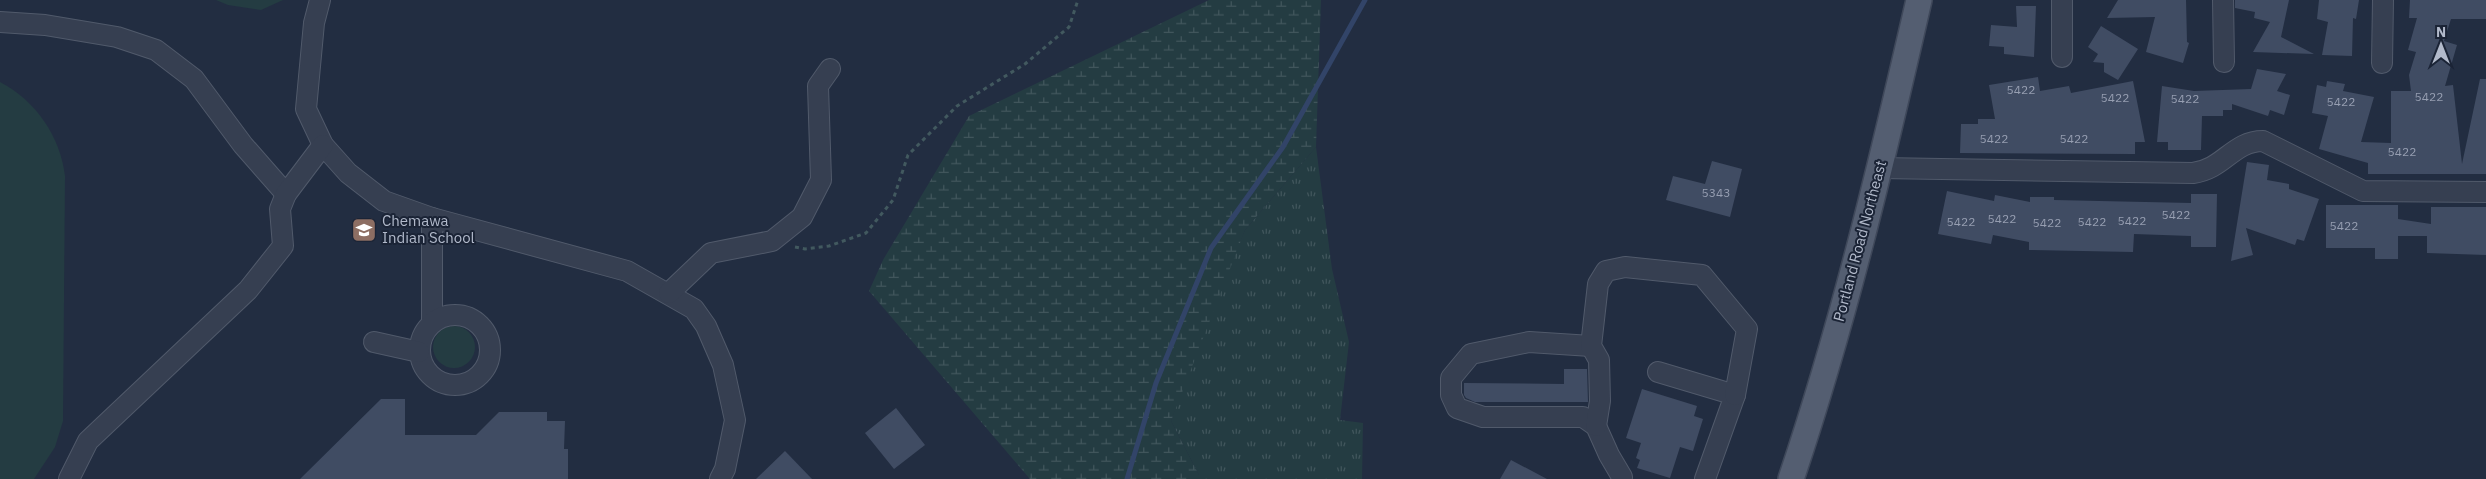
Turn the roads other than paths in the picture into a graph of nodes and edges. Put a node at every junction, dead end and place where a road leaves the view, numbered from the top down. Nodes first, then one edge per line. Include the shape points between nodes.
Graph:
1 (320, 0) edge
2 (1919, 0) edge
3 (2062, 0) edge
4 (2223, 0) edge
5 (2382, 0) edge
6 (0, 22) edge
7 (2062, 57) dead end
8 (2224, 62) dead end
9 (2382, 63) dead end
10 (830, 69) dead end
11 (323, 144) junction
12 (1880, 168) junction
13 (2486, 192) edge
14 (286, 194) junction
15 (432, 218) junction
16 (669, 293) junction
17 (432, 323) junction
18 (374, 342) dead end
19 (1591, 346) junction
20 (419, 352) junction
21 (1658, 372) dead end
22 (1735, 395) junction
23 (1596, 426) junction
24 (1623, 478) edge
25 (69, 479) edge
26 (720, 479) edge
27 (1704, 479) edge
28 (1791, 479) edge

1 - 11 lane via 309,65 306,109
2 - 12 main road, Portland Road Northeast
3 - 7 lane
4 - 8 lane
5 - 9 lane
6 - 14 lane via 45,25 117,37 156,50 194,79
10 - 16 lane via 818,86 821,180 802,218 772,241 712,253
11 - 14 lane
11 - 15 lane via 348,173 384,201
12 - 13 lane via 2193,173 2207,171 2250,141 2263,140 2363,191
12 - 28 main road, Portland Road Northeast via 1834,342
14 - 25 lane via 280,209 283,246 248,290 88,441
15 - 16 lane via 627,271
15 - 17 lane
16 - 26 lane via 694,309 706,326 724,365 735,420
17 - 20 lane via 425,331
17 - 20 lane via 454,315 476,322 489,341 488,365 472,382 448,385 428,373
18 - 20 lane
19 - 22 lane via 1598,284 1606,271 1625,267 1702,275 1747,329
19 - 23 lane via 1598,360 1600,401
19 - 23 lane via 1529,342 1471,354 1451,378 1451,396 1457,408 1483,417 1583,417
21 - 22 lane
22 - 27 lane
23 - 24 lane

